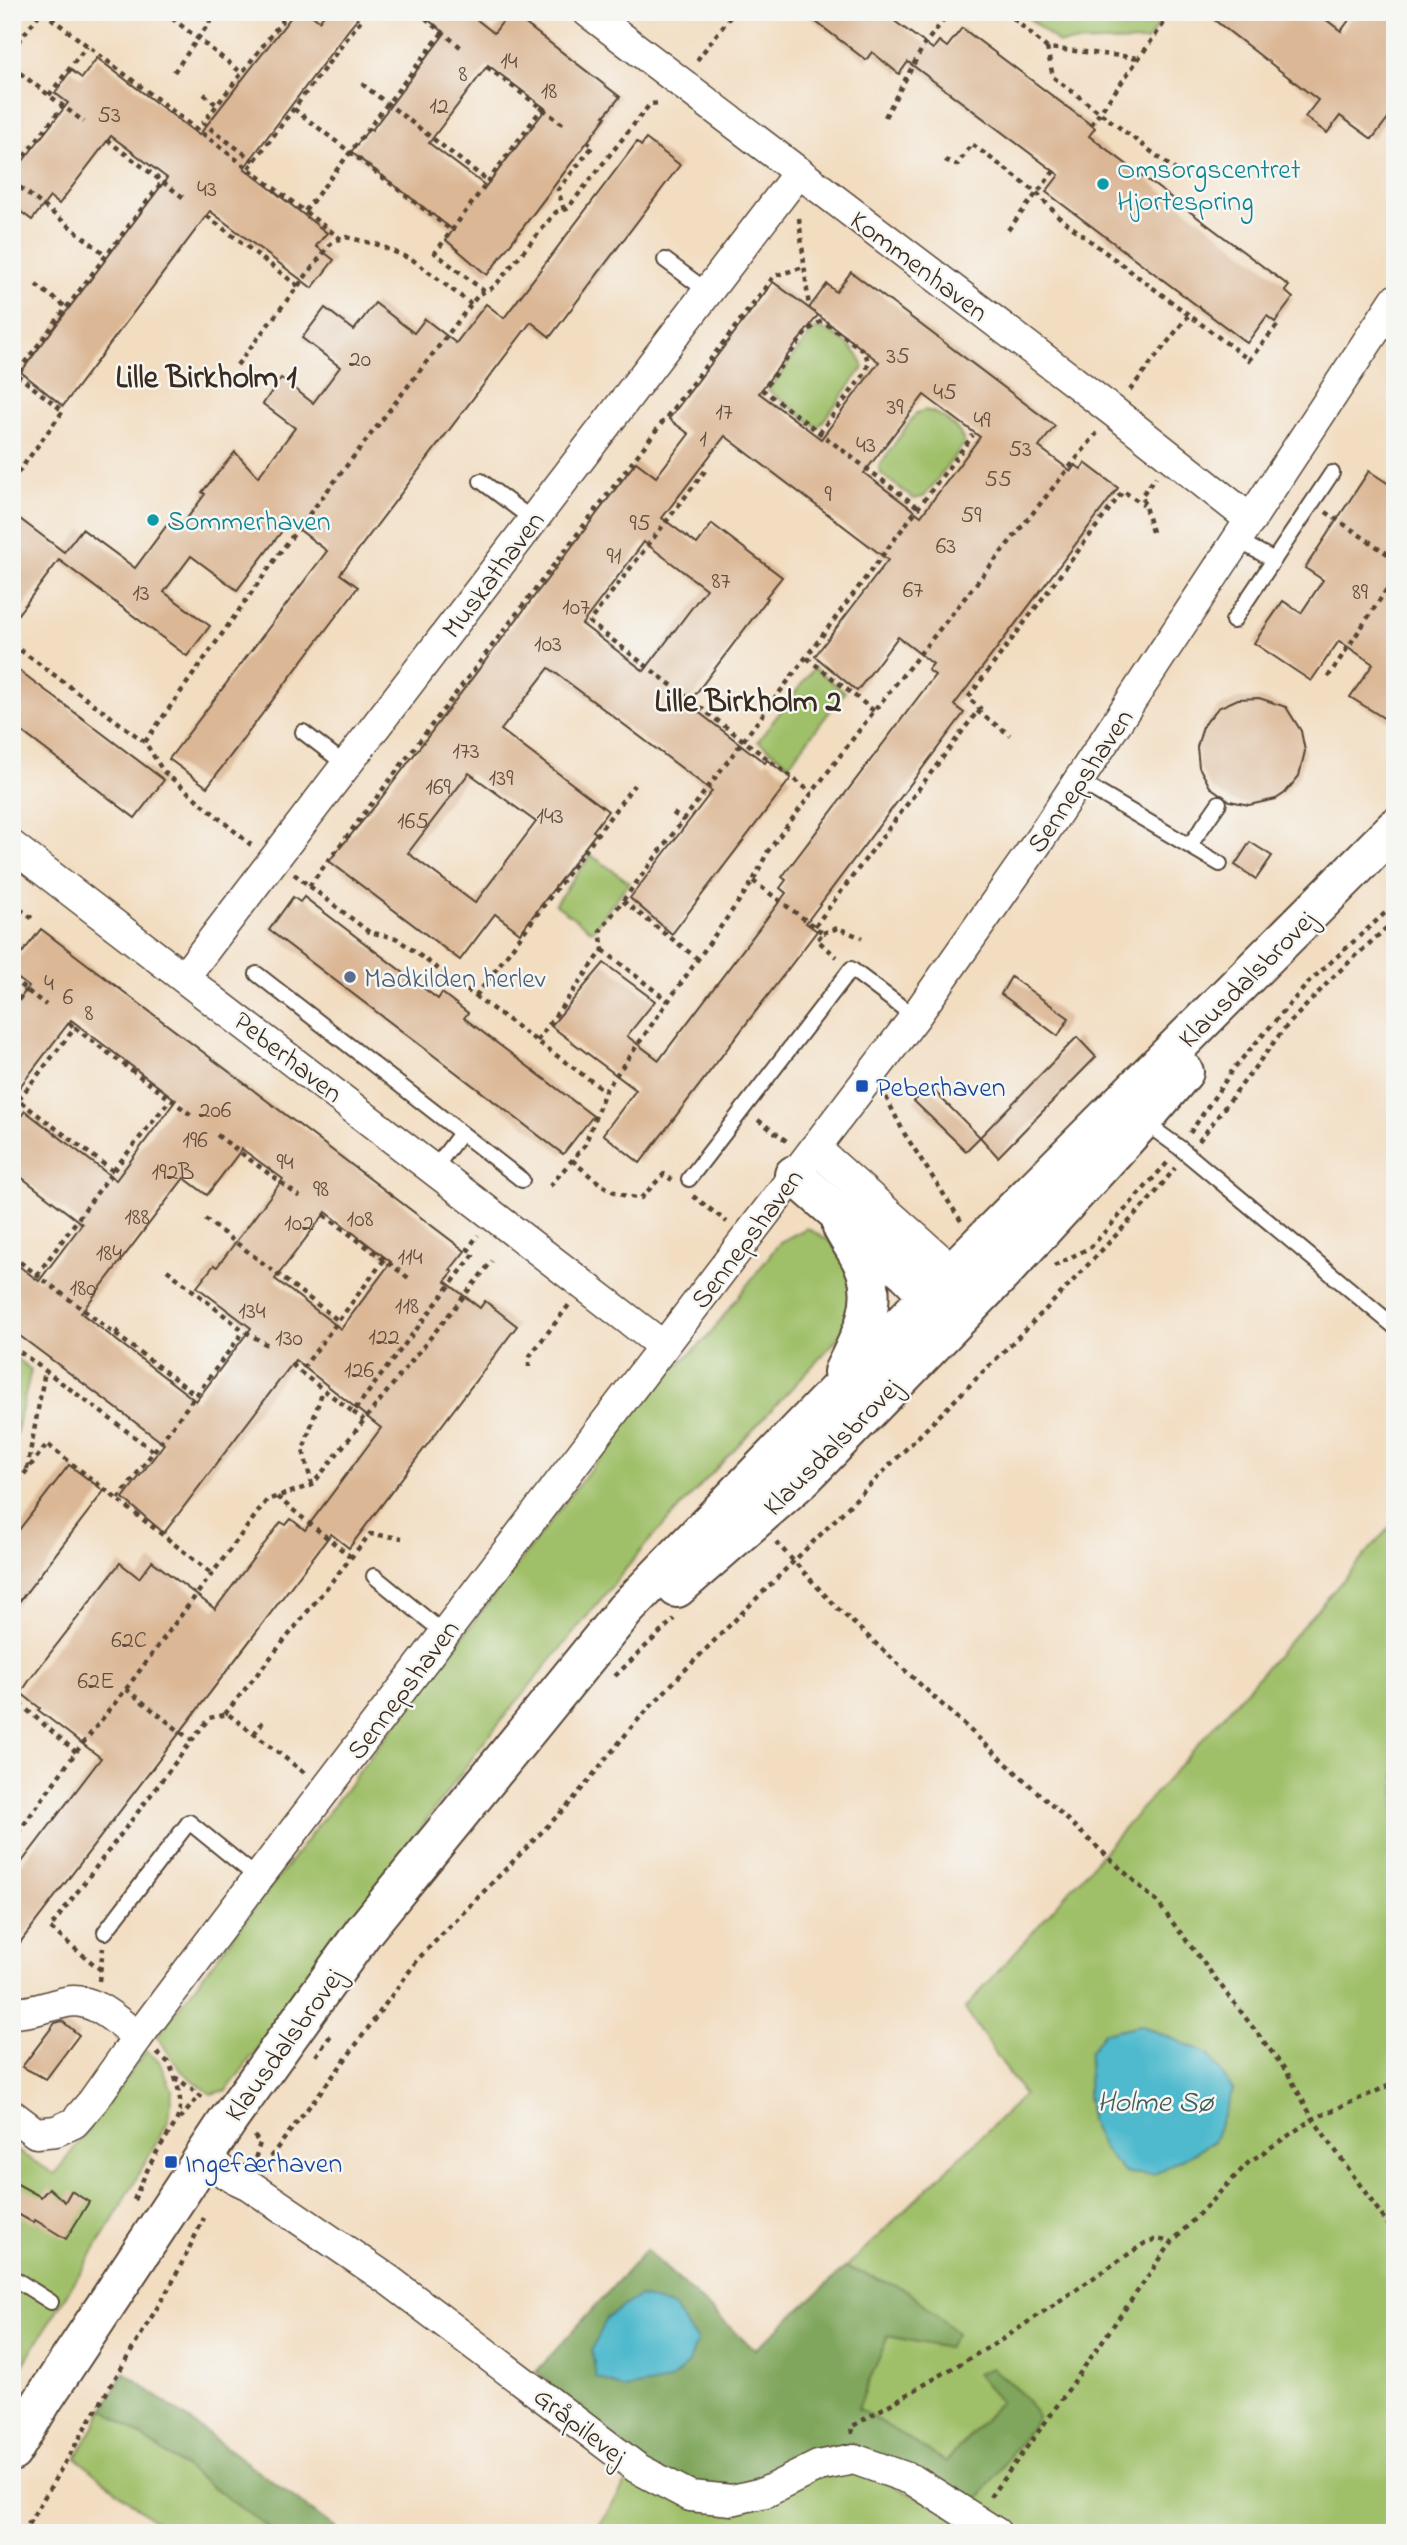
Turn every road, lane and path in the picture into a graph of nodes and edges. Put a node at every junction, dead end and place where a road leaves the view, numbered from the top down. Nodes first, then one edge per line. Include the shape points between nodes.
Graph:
1 (42, 12) edge
2 (164, 12) edge
3 (217, 12) edge
4 (289, 12) edge
5 (367, 12) edge
6 (418, 12) edge
7 (588, 12) edge
8 (734, 12) edge
9 (950, 12) edge
10 (1006, 12) edge
11 (1172, 12) edge
12 (442, 33) junction
13 (198, 38) junction
14 (88, 46) junction
15 (1047, 48) junction
16 (12, 50) edge
17 (464, 50) dead end
18 (1140, 58) junction
19 (697, 60) dead end
20 (12, 67) edge
21 (487, 68) dead end
22 (174, 72) dead end
23 (242, 73) junction
24 (362, 85) dead end
25 (204, 94) dead end
26 (49, 95) junction
27 (666, 102) dead end
28 (217, 105) junction
29 (389, 105) junction
30 (63, 106) junction
31 (543, 107) junction
32 (294, 108) junction
33 (1101, 112) junction
34 (885, 117) dead end
35 (84, 122) dead end
36 (1091, 125) dead end
37 (565, 126) dead end
38 (107, 140) dead end
39 (588, 142) dead end
40 (349, 153) junction
41 (945, 160) dead end
42 (254, 161) junction
43 (248, 168) junction
44 (1054, 171) dead end
45 (12, 172) edge
46 (799, 172) junction
47 (1182, 175) dead end
48 (12, 181) edge
49 (488, 181) junction
50 (162, 182) junction
51 (1037, 193) junction
52 (184, 198) dead end
53 (564, 210) junction
54 (305, 211) junction
55 (207, 216) dead end
56 (800, 226) dead end
57 (452, 230) junction
58 (1008, 230) dead end
59 (341, 239) junction
60 (106, 255) junction
61 (665, 260) dead end
62 (804, 268) junction
63 (36, 285) dead end
64 (298, 286) junction
65 (484, 291) junction
66 (707, 291) junction
67 (1395, 300) edge
68 (471, 304) junction
69 (66, 307) junction
70 (809, 308) dead end
71 (1188, 316) junction
72 (1280, 322) dead end
73 (237, 365) dead end
74 (14, 373) edge
75 (1114, 412) junction
76 (819, 433) junction
77 (973, 435) dead end
78 (1171, 456) junction
79 (705, 471) dead end
80 (1332, 473) dead end
81 (12, 481) edge
82 (481, 481) dead end
83 (1312, 503) junction
84 (1144, 505) junction
85 (919, 508) junction
86 (533, 520) junction
87 (1244, 530) junction
88 (1152, 532) dead end
89 (1395, 559) edge
90 (1274, 560) junction
91 (1395, 577) edge
92 (1233, 621) dead end
93 (12, 644) edge
94 (807, 658) junction
95 (1328, 677) dead end
96 (874, 711) junction
97 (977, 711) junction
98 (303, 733) dead end
99 (1010, 735) dead end
100 (745, 740) junction
101 (145, 742) junction
102 (346, 765) junction
103 (1079, 781) junction
104 (634, 785) dead end
105 (812, 793) junction
106 (1219, 803) dead end
107 (673, 813) dead end
108 (684, 821) junction
109 (1383, 840) edge
110 (1190, 845) junction
111 (12, 846) edge
112 (254, 847) dead end
113 (1220, 864) dead end
114 (293, 873) dead end
115 (753, 881) junction
116 (310, 886) junction
117 (623, 901) junction
118 (12, 903) edge
119 (1395, 904) edge
120 (33, 919) dead end
121 (1395, 920) edge
122 (815, 926) junction
123 (823, 933) junction
124 (862, 938) dead end
125 (603, 950) junction
126 (698, 959) junction
127 (851, 969) junction
128 (257, 974) dead end
129 (185, 976) junction
130 (12, 979) edge
131 (27, 989) junction
132 (476, 996) junction
133 (668, 1001) junction
134 (46, 1005) dead end
135 (12, 1008) edge
136 (915, 1017) junction
137 (69, 1023) dead end
138 (75, 1028) junction
139 (537, 1041) junction
140 (867, 1079) junction
141 (605, 1091) junction
142 (170, 1100) junction
143 (743, 1109) junction
144 (1132, 1112) junction
145 (194, 1117) dead end
146 (461, 1133) junction
147 (217, 1135) dead end
148 (1183, 1151) junction
149 (572, 1160) junction
150 (806, 1160) junction
151 (434, 1168) junction
152 (113, 1171) junction
153 (522, 1180) dead end
154 (673, 1181) dead end
155 (686, 1184) joint
156 (550, 1186) dead end
157 (300, 1197) dead end
158 (829, 1204) junction
159 (493, 1214) junction
160 (324, 1215) dead end
161 (205, 1219) dead end
162 (967, 1229) dead end
163 (746, 1237) junction
164 (12, 1256) edge
165 (384, 1260) junction
166 (492, 1261) dead end
167 (167, 1270) dead end
168 (1048, 1270) dead end
169 (37, 1275) junction
170 (410, 1279) dead end
171 (585, 1285) junction
172 (946, 1296) junction
173 (339, 1321) junction
174 (121, 1327) dead end
175 (1395, 1327) edge
176 (244, 1331) junction
177 (116, 1334) junction
178 (12, 1346) edge
179 (268, 1346) dead end
180 (663, 1346) junction
181 (292, 1364) dead end
182 (529, 1367) dead end
183 (45, 1371) junction
184 (300, 1373) junction
185 (323, 1390) junction
186 (197, 1395) junction
187 (833, 1396) junction
188 (353, 1412) junction
189 (364, 1420) junction
190 (155, 1452) junction
191 (27, 1470) junction
192 (312, 1485) junction
193 (12, 1490) edge
194 (277, 1497) junction
195 (118, 1499) junction
196 (768, 1533) dead end
197 (402, 1538) dead end
198 (351, 1557) junction
199 (795, 1563) junction
200 (211, 1573) junction
201 (374, 1576) dead end
202 (676, 1616) dead end
203 (445, 1634) junction
204 (611, 1681) dead end
205 (126, 1689) junction
206 (12, 1698) edge
207 (224, 1715) dead end
208 (264, 1720) dead end
209 (254, 1734) dead end
210 (192, 1741) dead end
211 (76, 1752) junction
212 (506, 1757) junction
213 (12, 1841) edge
214 (258, 1878) junction
215 (105, 1932) joint
216 (93, 2006) junction
217 (12, 2013) edge
218 (332, 2031) dead end
219 (138, 2036) junction
220 (311, 2063) dead end
221 (1395, 2083) edge
222 (200, 2095) dead end
223 (12, 2116) edge
224 (1313, 2119) junction
225 (179, 2120) dead end
226 (253, 2134) dead end
227 (226, 2172) junction
228 (1395, 2234) edge
229 (1172, 2242) junction
230 (12, 2277) edge
231 (51, 2302) dead end
232 (12, 2452) edge
233 (853, 2459) junction
234 (985, 2526) edge
235 (23, 2533) edge

1 - 14 path
1 - 16 path
2 - 13 path
3 - 13 path
4 - 23 path
5 - 32 path
6 - 12 path
7 - 46 street, Kommenhaven
8 - 19 path
9 - 34 path via 924,45
10 - 15 path
11 - 18 path
12 - 17 path
12 - 29 path
13 - 22 path
13 - 23 path
14 - 26 path
14 - 43 path
15 - 18 path
15 - 33 path via 1054,77
18 - 33 path
20 - 26 path
21 - 31 path
23 - 28 path
24 - 29 path
25 - 28 path
26 - 30 path
27 - 53 path via 650,104
28 - 42 path via 203,123
29 - 40 path
29 - 49 path
30 - 35 path
30 - 45 path
31 - 37 path
31 - 49 path
32 - 40 path
32 - 42 path
33 - 36 path
33 - 47 path
38 - 50 path
39 - 53 path via 593,146 558,190
40 - 54 path
40 - 57 path
41 - 51 path via 957,165 972,144
42 - 43 path
43 - 54 path
44 - 51 path
46 - 66 street, Muskathaven
46 - 75 street, Kommenhaven
48 - 60 path
49 - 57 path
50 - 52 path
50 - 60 path
51 - 58 path
51 - 71 path via 1061,219
53 - 65 path via 556,212 494,287
54 - 59 path
55 - 64 path
56 - 62 path
57 - 65 path via 435,253
59 - 64 path via 332,243
59 - 68 path via 379,245 413,260
60 - 69 path
61 - 66 lane
62 - 70 path
62 - 116 path via 774,275
63 - 69 path
64 - 73 path
65 - 68 path
66 - 86 street, Muskathaven
67 - 87 street, Sennepshaven
68 - 101 path via 284,547
69 - 74 path
71 - 72 path via 1250,360
71 - 75 path
74 - 81 path via 64,411
75 - 78 street, Kommenhaven
75 - 96 path
76 - 76 path via 866,372 868,357 825,323 814,322 764,390
76 - 85 path
77 - 85 path
78 - 84 path via 1142,495
78 - 87 street, Kommenhaven
79 - 100 path via 589,622
80 - 83 lane
82 - 86 lane
83 - 89 path
83 - 90 lane
84 - 88 path
84 - 97 path via 1123,491 968,698 980,708
85 - 94 path
86 - 102 street, Muskathaven
87 - 90 lane
87 - 103 street, Sennepshaven
90 - 92 lane
91 - 95 path
93 - 101 path
94 - 96 path
94 - 100 path
96 - 105 path
97 - 99 path
97 - 122 path
98 - 102 lane
100 - 105 path
100 - 108 path
101 - 112 path via 163,771
102 - 129 street, Muskathaven
103 - 110 lane
103 - 136 street, Sennepshaven
104 - 132 path
105 - 115 path via 768,851
106 - 110 lane
107 - 108 path
108 - 117 path
109 - 144 street, Klausdalsbrovej
110 - 113 lane
111 - 129 street, Peberhaven
114 - 116 path
115 - 122 path
115 - 126 path
116 - 132 path via 369,932 396,938
117 - 125 path via 600,931
117 - 126 path
118 - 120 path
119 - 148 path via 1310,981 1234,1068
121 - 148 path via 1284,1029 1206,1133
122 - 123 path
123 - 124 path via 838,928
123 - 127 path via 817,940
125 - 133 path
125 - 139 path
126 - 133 path
127 - 136 lane
127 - 143 lane
128 - 146 lane
129 - 151 street, Peberhaven
130 - 131 path
131 - 134 path
131 - 135 path
132 - 139 path
133 - 141 path
136 - 140 street, Sennepshaven
137 - 138 path
138 - 142 path
138 - 152 path via 18,1100
139 - 141 path
140 - 150 street, Sennepshaven
140 - 162 path via 887,1098 904,1133
141 - 149 path via 585,1145
142 - 145 path
142 - 152 path
143 - 150 path
143 - 155 lane
144 - 148 lane
144 - 172 street, Klausdalsbrovej
146 - 151 lane
146 - 153 lane
147 - 157 path
148 - 168 path via 1091,1247
148 - 175 lane
148 - 199 path via 1153,1196 1057,1298
149 - 154 path via 609,1191 626,1198 641,1198 664,1174
149 - 156 path
150 - 158 street
150 - 163 street, Sennepshaven
150 - 172 street
151 - 159 street, Peberhaven
152 - 169 path
155 - 163 path
158 - 172 street via 907,1273
158 - 187 street via 866,1271 870,1303
159 - 171 street, Peberhaven
159 - 188 path via 468,1249 474,1254
160 - 165 path
161 - 173 path
163 - 180 street, Sennepshaven
164 - 169 path
165 - 170 path
165 - 173 path
166 - 189 path
167 - 176 path
169 - 177 path
171 - 180 street, Peberhaven
171 - 182 path via 529,1357
172 - 187 street, Klausdalsbrovej
172 - 212 street, Klausdalsbrovej via 803,1478 658,1604
173 - 184 path
174 - 177 path
176 - 179 path
176 - 186 path
177 - 186 path
178 - 183 path
180 - 203 street, Sennepshaven
181 - 184 path
183 - 190 path
183 - 191 path
184 - 185 path
185 - 188 path
185 - 192 path via 303,1450
186 - 190 path
187 - 212 street, Klausdalsbrovej via 625,1610
188 - 189 path
189 - 192 path
190 - 195 path
191 - 193 path
191 - 195 path via 47,1444
192 - 194 path
194 - 198 path
194 - 200 path via 267,1500
195 - 200 path
196 - 199 path
197 - 198 path via 370,1534
198 - 207 path
199 - 224 path via 835,1606 1157,1902 1287,2072
199 - 227 path via 688,1667 571,1802 419,1958 340,2068
200 - 205 path
201 - 203 lane
202 - 204 path
203 - 214 street, Sennepshaven
205 - 210 path
205 - 211 path
206 - 211 path
208 - 209 path
211 - 213 path
212 - 227 street, Klausdalsbrovej via 364,1931
214 - 215 lane via 189,1822
214 - 219 street, Sennepshaven
215 - 216 path
216 - 217 street via 69,2001
216 - 219 street
218 - 220 path
219 - 223 street via 74,2123 36,2133
221 - 224 path
222 - 225 path
224 - 228 path
224 - 229 path via 1249,2162
226 - 227 path
227 - 232 street, Klausdalsbrovej via 43,2400
227 - 233 street, Gråpilevej via 390,2281 637,2468 690,2496 732,2500 766,2492 818,2466
227 - 235 path via 173,2281
229 - 233 path via 1157,2239 1145,2243 1003,2339 851,2427
229 - 234 path via 1047,2420
230 - 231 lane
233 - 234 street via 913,2480

